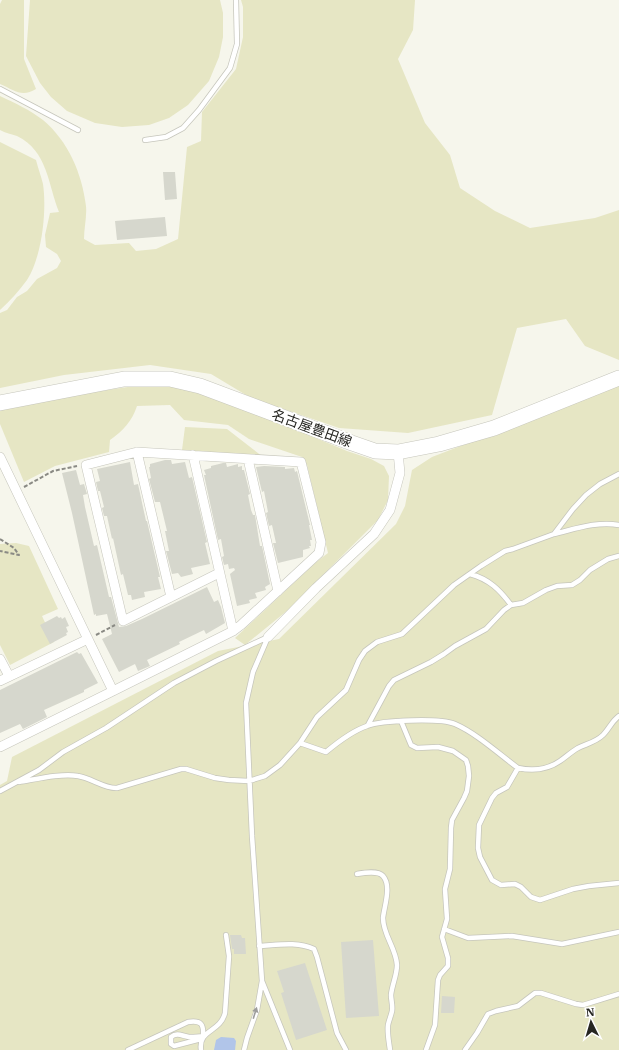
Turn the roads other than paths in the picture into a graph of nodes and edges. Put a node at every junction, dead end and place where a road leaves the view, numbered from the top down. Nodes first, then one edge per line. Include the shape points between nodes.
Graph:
1 (236, 0) edge
2 (0, 89) edge
3 (78, 130) dead end
4 (146, 140) dead end
5 (619, 378) edge
6 (0, 403) edge
7 (137, 452) junction
8 (398, 452) junction
9 (193, 455) junction
10 (0, 457) edge
11 (248, 459) junction
12 (619, 474) edge
13 (619, 525) edge
14 (554, 534) junction
15 (619, 556) edge
16 (219, 573) junction
17 (470, 574) junction
18 (278, 591) junction
19 (170, 597) junction
20 (511, 605) junction
21 (233, 631) junction
22 (91, 637) junction
23 (268, 638) junction
24 (0, 659) edge
25 (4, 678) edge
26 (113, 691) junction
27 (619, 716) edge
28 (401, 721) junction
29 (368, 725) junction
30 (300, 743) junction
31 (0, 747) edge
32 (518, 768) junction
33 (249, 781) junction
34 (19, 782) junction
35 (0, 791) edge
36 (357, 874) dead end
37 (619, 883) edge
38 (444, 929) junction
39 (619, 932) edge
40 (226, 935) dead end
41 (259, 946) junction
42 (262, 981) junction
43 (619, 994) edge
44 (202, 1038) junction
45 (128, 1050) edge
46 (201, 1050) edge
47 (244, 1050) edge
48 (290, 1050) edge
49 (346, 1050) edge
50 (390, 1050) edge
51 (426, 1050) edge
52 (465, 1050) edge

1 - 4 lane via 237,44 230,68 183,128 166,137
2 - 3 lane
5 - 8 main road, 名古屋豊田線 via 494,428 439,444
6 - 8 main road, 名古屋豊田線 via 124,379 170,379 200,386 375,451
7 - 9 street
7 - 19 street
7 - 19 street via 86,465 123,621
8 - 23 street via 400,473 390,510 374,534 316,588
9 - 11 street
9 - 16 street
10 - 22 street
11 - 18 street
11 - 18 street via 301,462 321,542 318,553
12 - 14 lane via 586,495
13 - 14 lane via 596,524
14 - 17 lane via 505,551
15 - 20 lane via 608,559 590,570 572,585 557,586 523,603
16 - 19 street
16 - 21 street
17 - 20 lane via 490,582
17 - 30 lane via 454,585 402,634 377,642 365,651 346,690 317,717
18 - 21 street
20 - 29 lane via 486,629 431,662 394,680
21 - 26 street
22 - 25 street
22 - 26 street
23 - 33 lane via 254,672 246,703
23 - 34 lane via 174,683
24 - 25 street
26 - 31 street
27 - 32 lane via 603,735 560,762 538,770
28 - 29 lane
28 - 32 lane via 454,724 467,730
28 - 38 lane via 411,745 416,748 438,747 453,751 466,760 468,766 467,791 452,820 450,869 445,889 447,919
29 - 30 lane via 326,752
30 - 33 lane via 266,776
32 - 37 lane via 507,787 492,798 479,825 480,858 492,880 500,885 515,884 531,897 540,900 584,887
33 - 34 lane via 215,778 181,769 111,789 77,776
33 - 41 lane
34 - 35 lane
36 - 50 lane via 368,872 382,875 386,885 384,930 397,961 388,1026
38 - 39 lane via 468,938 512,936 562,944
38 - 51 lane via 442,937 448,966 438,980 435,1025
40 - 44 lane via 229,956 225,1013 218,1025
41 - 42 lane
41 - 49 lane via 290,944 314,949 337,1033
47 -> 42 lane via 257,1010
42 - 48 lane
43 - 52 lane via 582,1005 535,993 518,1006 488,1014
44 - 44 lane via 174,1046 171,1044 171,1037 178,1034
44 - 45 lane via 202,1024 194,1021
44 - 46 lane

